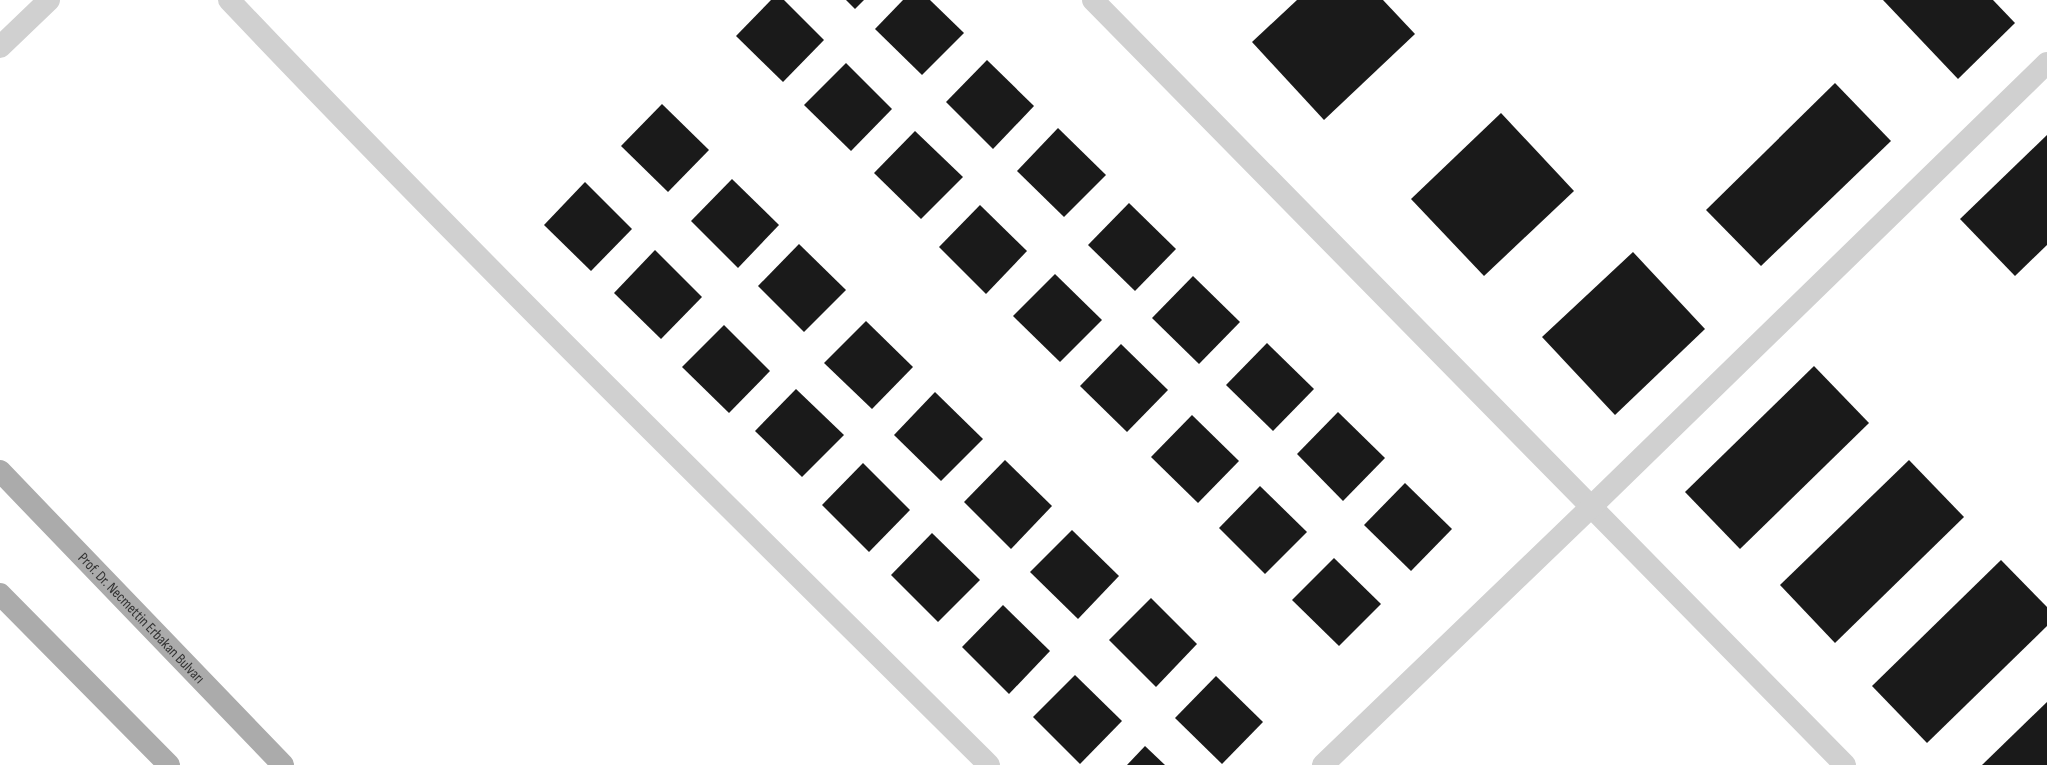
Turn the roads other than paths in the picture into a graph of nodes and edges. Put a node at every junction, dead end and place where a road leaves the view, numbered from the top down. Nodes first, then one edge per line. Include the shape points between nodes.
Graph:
1 (49, 0) edge
2 (229, 0) edge
3 (1093, 0) edge
4 (0, 48) edge
5 (2047, 63) edge
6 (0, 471) edge
7 (1592, 506) junction
8 (0, 594) edge
9 (169, 765) edge
10 (283, 765) edge
11 (990, 765) edge
12 (1323, 765) edge
13 (1845, 765) edge

1 - 4 street
2 - 11 street via 341,118
3 - 7 street
5 - 7 street
6 - 10 main road, Prof. Dr. Necmettin Erbakan Bulvarı
7 - 12 street
7 - 13 street
8 - 9 main road

